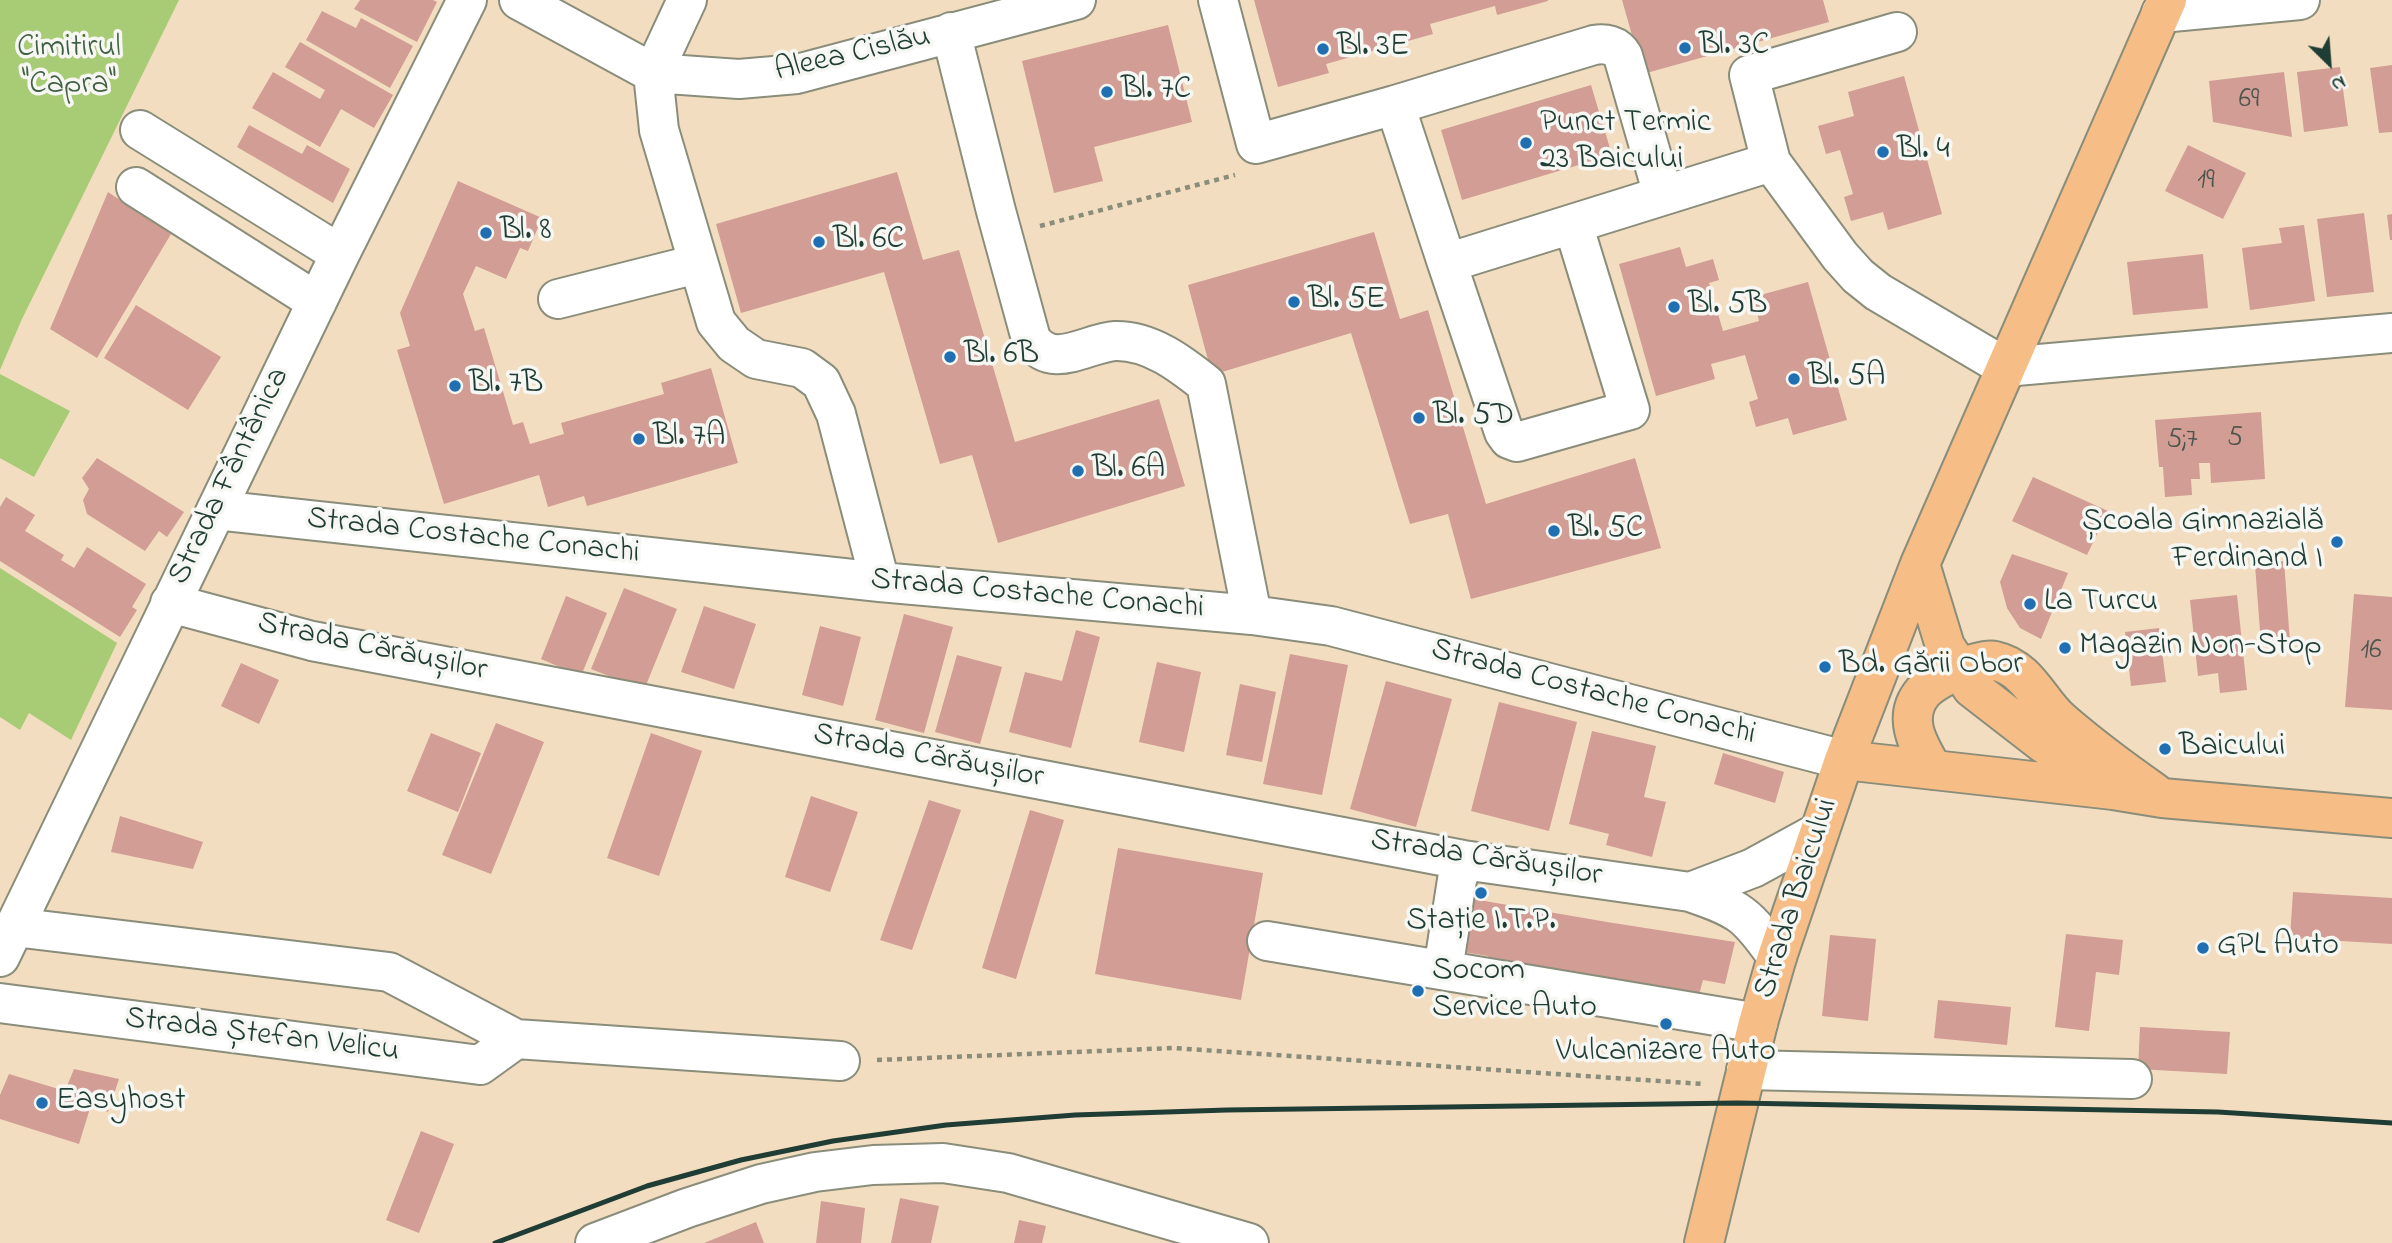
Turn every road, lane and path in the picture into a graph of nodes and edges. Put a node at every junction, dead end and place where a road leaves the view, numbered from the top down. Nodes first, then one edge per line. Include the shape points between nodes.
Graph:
1 (467, 0) edge
2 (519, 0) edge
3 (687, 0) edge
4 (1076, 0) edge
5 (1218, 0) edge
6 (2300, 0) edge
7 (2164, 7) edge
8 (951, 32) junction
9 (1897, 32) dead end
10 (653, 73) junction
11 (1395, 105) junction
12 (140, 130) dead end
13 (1256, 144) junction
14 (1771, 162) junction
15 (136, 187) dead end
16 (1663, 195) junction
17 (1573, 224) junction
18 (1002, 236) junction
19 (340, 254) junction
20 (1447, 263) junction
21 (697, 264) junction
22 (558, 299) dead end
23 (317, 302) junction
24 (2392, 333) edge
25 (2005, 368) junction
26 (216, 510) junction
27 (1920, 564) junction
28 (880, 582) junction
29 (170, 603) junction
30 (1252, 615) junction
31 (1961, 670) junction
32 (1843, 760) junction
33 (1933, 770) junction
34 (2113, 790) junction
35 (2161, 798) junction
36 (2392, 818) edge
37 (1819, 832) junction
38 (1463, 860) junction
39 (1690, 892) junction
40 (1267, 941) dead end
41 (4, 947) edge
42 (1777, 957) junction
43 (1443, 970) junction
44 (0, 1003) edge
45 (1758, 1023) junction
46 (516, 1039) junction
47 (841, 1061) joint
48 (1744, 1078) junction
49 (2132, 1080) dead end
50 (594, 1243) edge
51 (1248, 1243) edge
52 (1704, 1243) edge

1 - 19 street, Strada Fântânica
2 - 10 street, Aleea Cislău
3 - 10 street
4 - 8 street, Aleea Cislău
5 - 13 street
6 - 7 street
7 - 25 main road, Strada Baicului
8 - 10 street, Aleea Cislău via 797,74 739,79
8 - 18 street
9 - 14 street via 1749,75
10 - 21 street via 659,130
11 - 13 street
11 - 16 street via 1594,45 1610,45 1623,56
11 - 20 street
12 - 19 street
13 - 18 path via 1263,168
14 - 16 street
14 - 25 street via 1858,276
15 - 23 street
16 - 17 street
17 - 20 street
17 - 20 street via 1630,410 1523,441 1510,439
18 - 30 street via 1031,339 1038,349 1054,355 1115,341 1143,346 1169,356 1206,384
19 - 23 street, Strada Fântânica
21 - 22 street
21 - 28 street via 716,323 734,344 756,359 802,368 821,382 836,414
23 - 26 street, Strada Fântânica
24 - 25 street
25 - 27 main road, Strada Baicului
26 - 28 street, Strada Costache Conachi
26 - 29 street, Strada Fântânica
27 - 31 main road via 1945,646
27 - 32 main road, Strada Baicului
28 - 30 street, Strada Costache Conachi
29 - 38 street, Strada Cărăușilor via 312,641
29 - 41 street, Strada Fântânica
30 - 32 street, Strada Costache Conachi via 1331,626
31 - 33 main road via 1926,689 1916,701 1911,719
31 - 34 main road via 1972,688
31 - 35 main road via 1977,662 1994,661 2011,669 2087,744
32 - 33 main road
32 - 37 main road, Strada Baicului
33 - 34 main road
34 - 35 main road
35 - 36 main road
37 - 39 street, Strada Cărăușilor via 1753,868
37 - 42 main road, Strada Baicului
38 - 39 street, Strada Cărăușilor
38 - 43 street
39 - 42 street, Strada Cărăușilor via 1743,914
40 - 43 street
41 - 46 street via 389,972
42 - 45 main road, Strada Baicului
43 - 45 street
44 - 46 street, Strada Ștefan Velicu via 480,1065
45 - 48 main road, Strada Baicului
46 - 47 street
47 - 48 path via 1173,1048
48 - 49 street
48 - 52 main road, Strada Baicului
50 - 51 street via 761,1184 873,1165 943,1163 1008,1173

